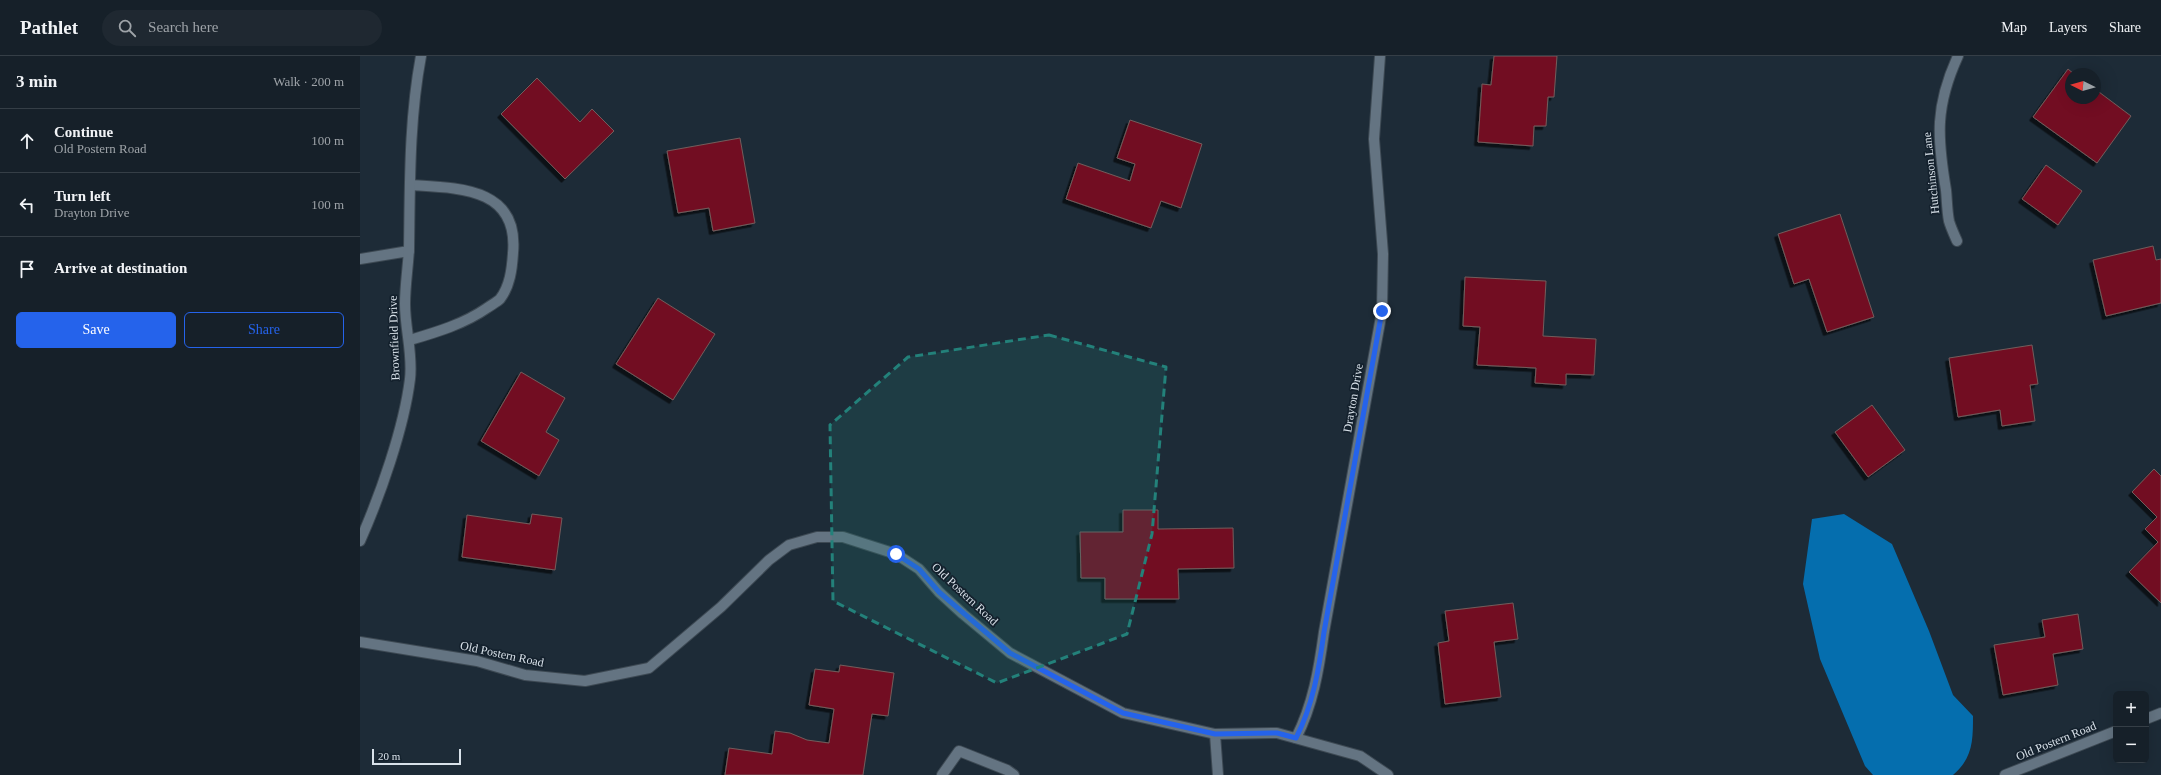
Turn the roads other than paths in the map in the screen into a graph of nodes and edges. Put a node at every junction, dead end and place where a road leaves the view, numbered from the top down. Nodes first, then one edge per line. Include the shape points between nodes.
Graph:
1 (421, 56) edge
2 (1380, 56) edge
3 (1958, 56) edge
4 (410, 185) junction
5 (1957, 241) dead end
6 (408, 250) junction
7 (360, 259) edge
8 (410, 340) junction
9 (360, 541) edge
10 (360, 642) edge
11 (2161, 713) edge
12 (2149, 718) edge
13 (2113, 732) edge
14 (1215, 734) junction
15 (1296, 738) junction
16 (942, 775) edge
17 (1014, 775) edge
18 (1218, 775) edge
19 (1388, 775) edge
20 (2005, 775) edge

1 - 4 street, Brownfield Drive via 413,107
2 - 15 street, Drayton Drive via 1374,139 1383,254 1382,311 1319,670 1307,717
3 - 5 street, Hutchinson Lane via 1949,75 1941,103 1938,128 1949,221
4 - 6 street, Brownfield Drive
4 - 8 street via 459,188 482,195 506,212 515,238 512,274 500,299 448,329
6 - 7 street
6 - 8 street, Brownfield Drive via 405,305
8 - 9 street, Brownfield Drive via 410,378 406,400 396,440
10 - 14 street, Old Postern Road via 477,662 525,675 585,681 649,668 790,544 817,537 843,537 896,554 919,569 945,598 1010,653 1123,713
11 - 12 street
13 - 20 street, Old Postern Road
14 - 15 street, Old Postern Road via 1277,733
14 - 18 street
15 - 19 street, Old Postern Road via 1360,756
16 - 17 street via 959,751

